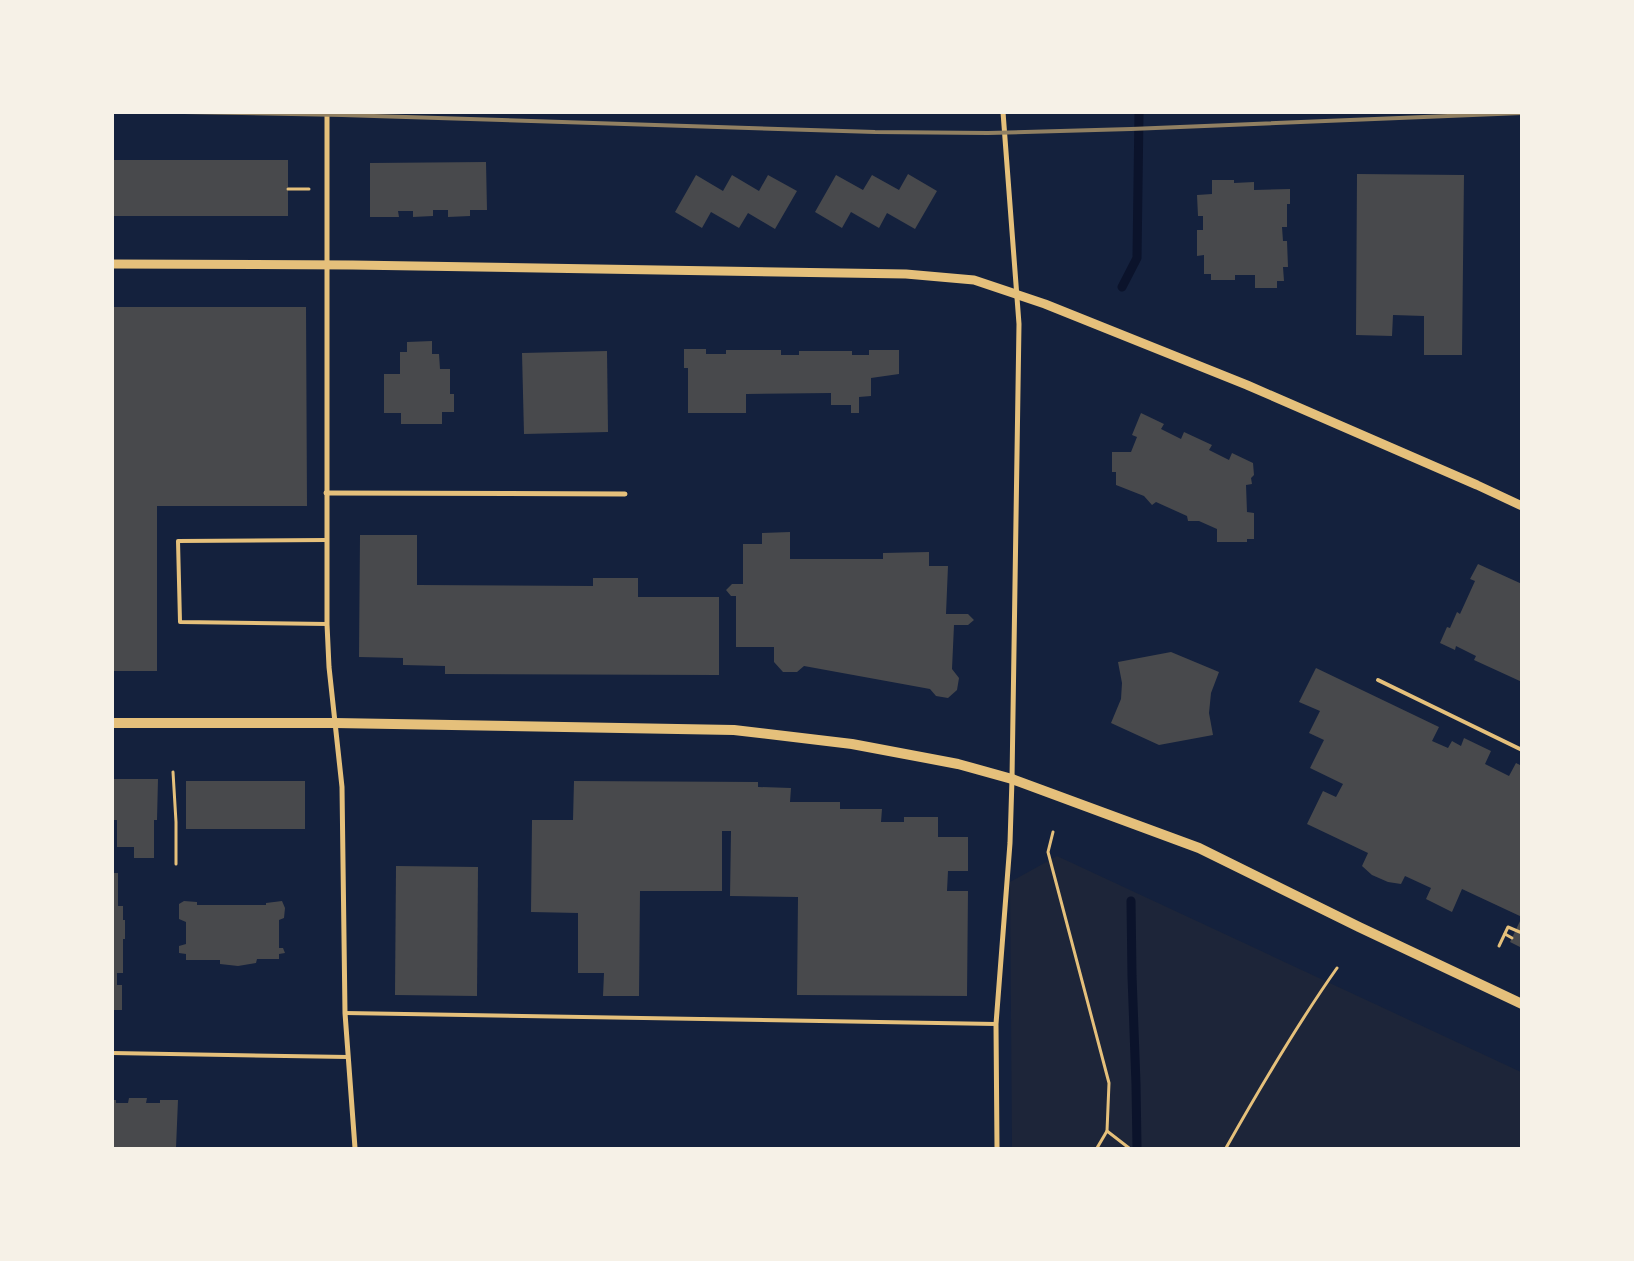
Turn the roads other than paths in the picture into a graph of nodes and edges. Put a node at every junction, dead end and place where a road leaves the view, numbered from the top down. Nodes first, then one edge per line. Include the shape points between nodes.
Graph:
1 (327, 112) edge
2 (1003, 112) edge
3 (112, 264) edge
4 (327, 265) junction
5 (1017, 295) junction
6 (326, 493) junction
7 (625, 494) dead end
8 (1522, 506) edge
9 (326, 540) junction
10 (327, 624) junction
11 (1378, 680) dead end
12 (112, 723) edge
13 (335, 723) junction
14 (1522, 750) edge
15 (1012, 779) junction
16 (1522, 1004) edge
17 (345, 1013) junction
18 (996, 1024) junction
19 (112, 1053) edge
20 (348, 1057) junction
21 (355, 1148) edge
22 (997, 1148) edge

1 - 4 street
2 - 5 street
3 - 4 street
4 - 5 street via 906,274 974,280
4 - 6 street
5 - 8 street via 1247,385
5 - 15 street
6 - 7 street
6 - 9 street
9 - 10 street
9 - 10 lane via 178,541 180,622
10 - 13 street
11 - 14 lane
12 - 13 main road
13 - 15 main road via 734,730 852,744 975,767
13 - 17 street via 342,786
15 - 16 main road via 1199,848
15 - 18 street
17 - 18 lane
17 - 20 street
18 - 22 street
19 - 20 lane
20 - 21 street

